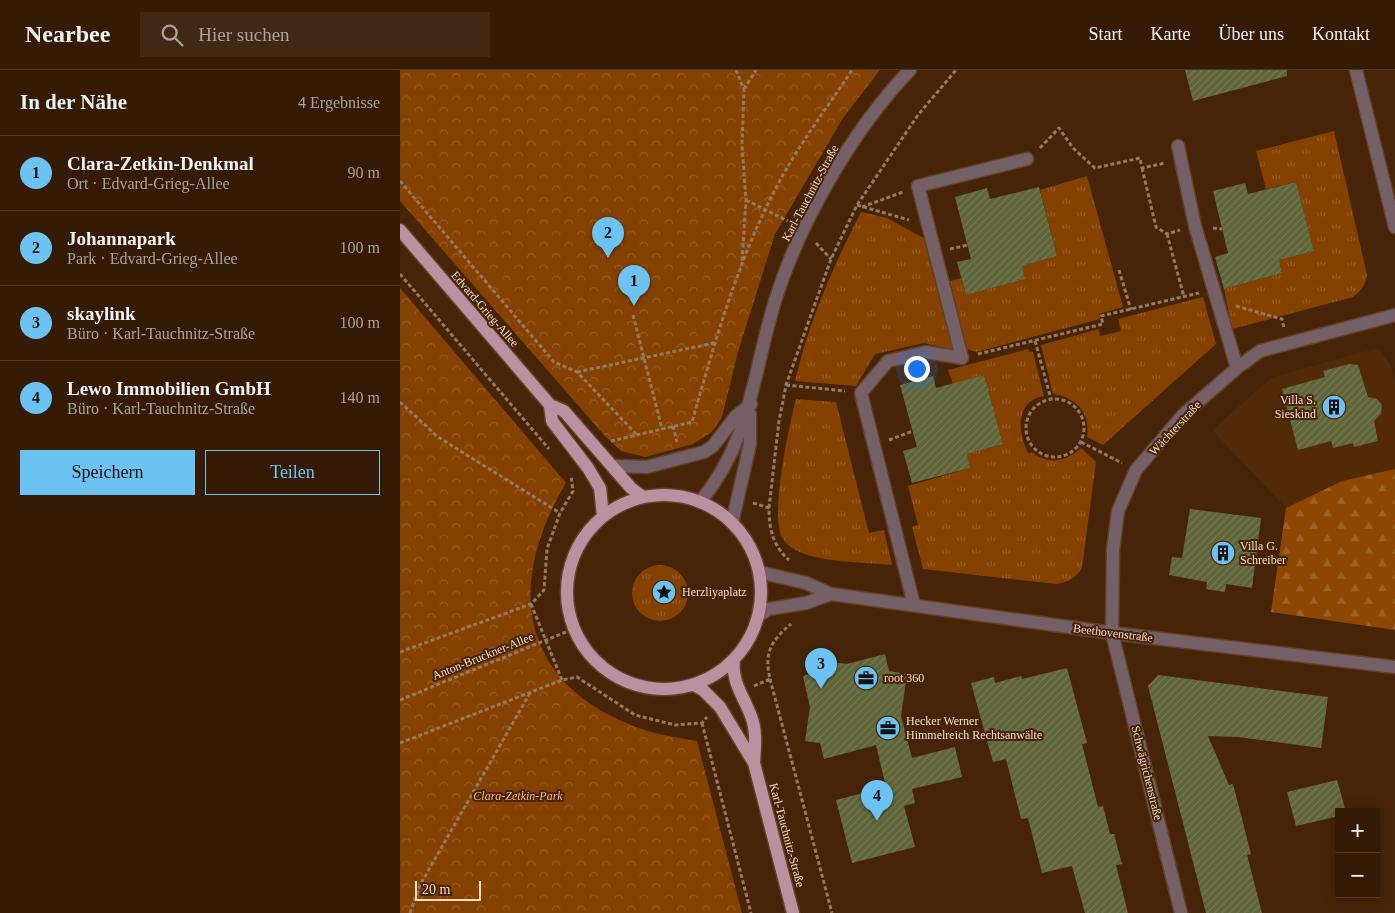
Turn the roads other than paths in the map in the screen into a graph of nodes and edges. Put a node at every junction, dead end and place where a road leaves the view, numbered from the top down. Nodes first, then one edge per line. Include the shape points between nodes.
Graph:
1 (910, 70) edge
2 (1356, 70) edge
3 (1179, 153) road end
4 (1028, 158) road end
5 (1395, 227) edge
6 (400, 230) edge
7 (1395, 314) edge
8 (1237, 368) junction
9 (751, 404) junction
10 (550, 405) junction
11 (615, 466) junction
12 (643, 497) junction
13 (700, 502) junction
14 (603, 516) junction
15 (732, 522) junction
16 (759, 572) junction
17 (831, 594) junction
18 (914, 605) junction
19 (758, 616) junction
20 (1112, 633) junction
21 (734, 660) junction
22 (1395, 667) edge
23 (694, 684) junction
24 (754, 763) junction
25 (793, 913) edge
26 (1181, 913) edge

1 - 9 street, Karl-Tauchnitz-Straße via 893,87 852,144 804,229 775,303
2 - 5 street
3 - 8 street via 1195,226
4 - 18 street via 918,186 962,358 926,352 888,361 861,393
6 - 10 main road, Edvard-Grieg-Allee
7 - 8 street, Wächterstraße via 1260,351
8 - 20 street, Wächterstraße via 1183,415 1136,470 1118,511 1113,550
9 - 11 street via 704,452 648,467
9 - 13 street, Karl-Tauchnitz-Straße via 728,462
9 - 15 street, Karl-Tauchnitz-Straße via 750,444
10 - 11 main road, Edvard-Grieg-Allee via 564,412
10 - 14 main road, Edvard-Grieg-Allee via 552,421 600,488
11 - 12 main road, Edvard-Grieg-Allee via 631,488
12 - 13 main road via 662,495
12 - 14 main road
13 - 15 main road
14 - 23 main road via 582,539 568,574 568,612 583,648 610,674 627,683 665,690
15 - 16 main road via 754,554
16 - 17 street, Beethovenstraße via 806,583
16 - 19 main road
17 - 18 street, Beethovenstraße
17 - 19 street, Beethovenstraße via 806,603 769,609
18 - 20 street, Beethovenstraße
19 - 21 main road via 746,645
20 - 22 street, Beethovenstraße
20 - 26 street, Schwägrichenstraße
21 - 23 main road via 719,672
21 - 24 main road, Karl-Tauchnitz-Straße via 732,673 752,718
23 - 24 main road, Karl-Tauchnitz-Straße via 720,706
24 - 25 main road, Karl-Tauchnitz-Straße

